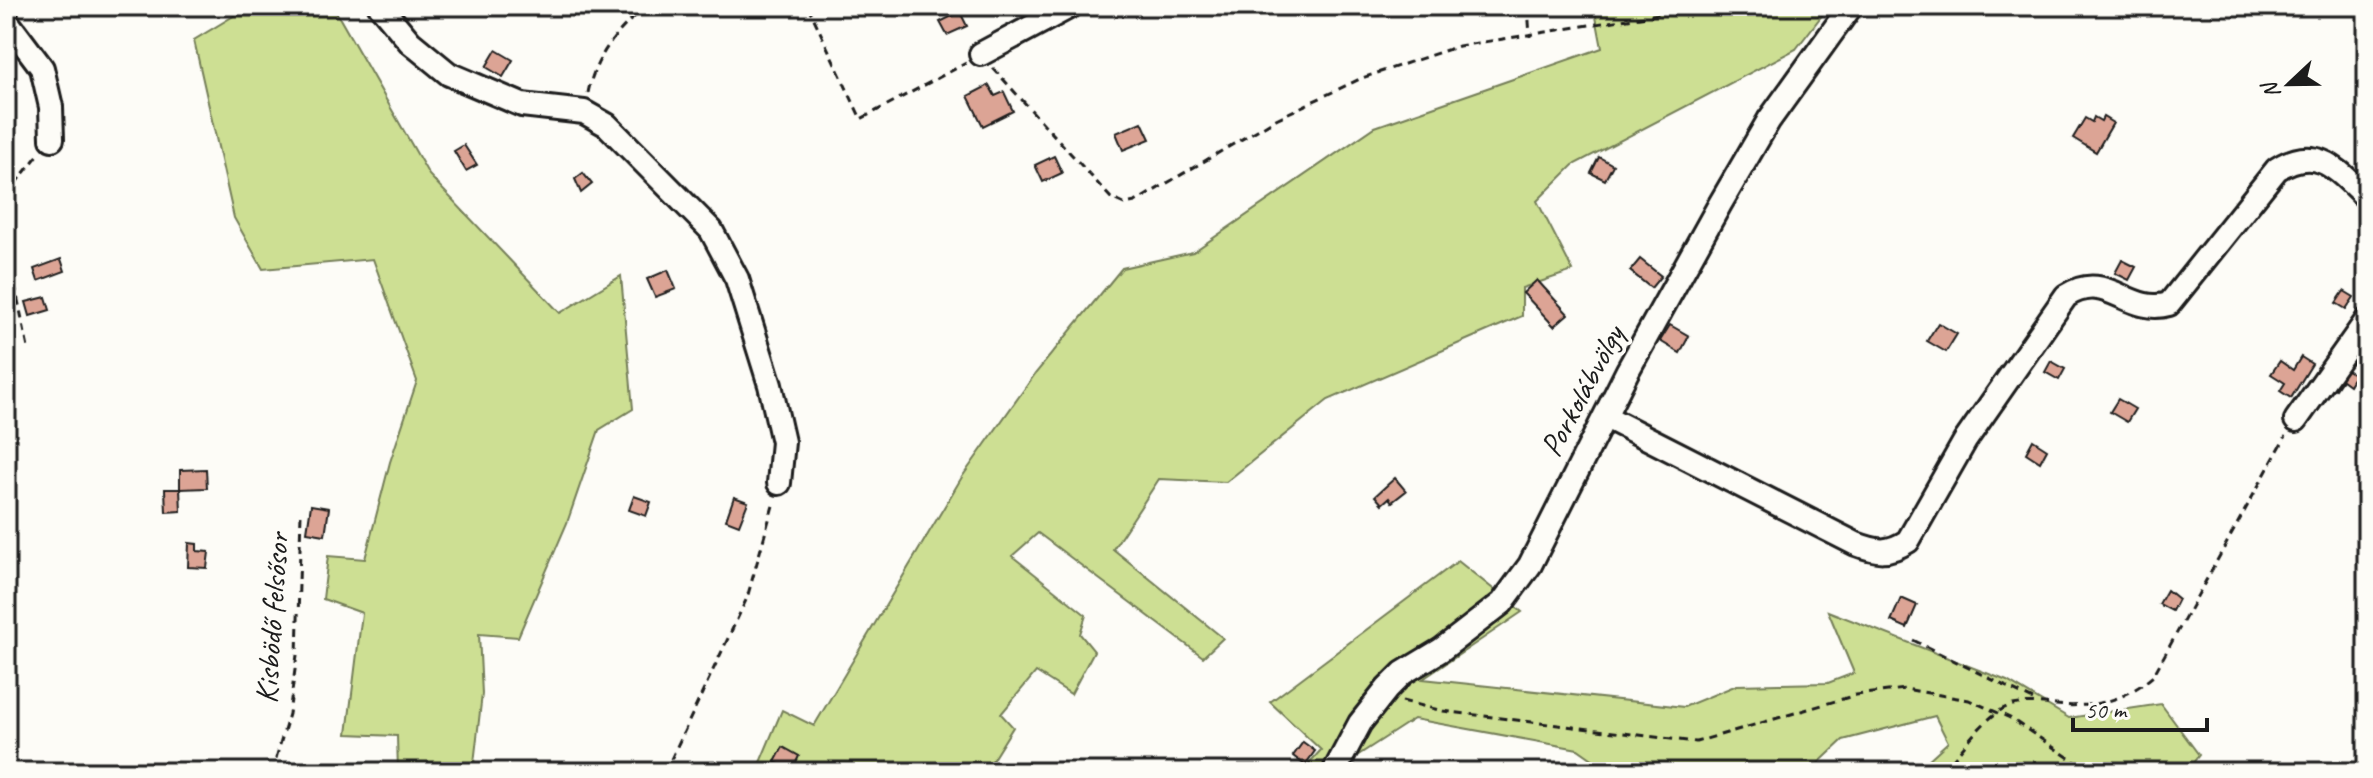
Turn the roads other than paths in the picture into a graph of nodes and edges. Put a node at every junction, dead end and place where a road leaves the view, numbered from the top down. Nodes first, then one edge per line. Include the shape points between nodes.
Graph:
1 (380, 6) edge
2 (1071, 6) edge
3 (1851, 6) edge
4 (6, 20) edge
5 (981, 54) road end
6 (52, 139) road end
7 (2367, 198) edge
8 (2367, 320) edge
9 (1606, 417) junction
10 (2296, 420) road end
11 (779, 483) road end
12 (1334, 772) edge

1 - 11 street via 410,42 449,74 522,105 584,112 618,136 711,230 725,251 770,385 783,442
2 - 5 street
3 - 9 street, Porkolábvölgy via 1769,120
4 - 6 street via 42,68
7 - 9 street via 2324,162 2310,157 2292,160 2277,169 2169,304 2141,305 2095,286 2080,286 2066,296 1965,441 1908,541 1896,548 1878,553 1856,544
8 - 10 street
9 - 12 street, Porkolábvölgy via 1530,565 1502,603 1403,673 1360,723

